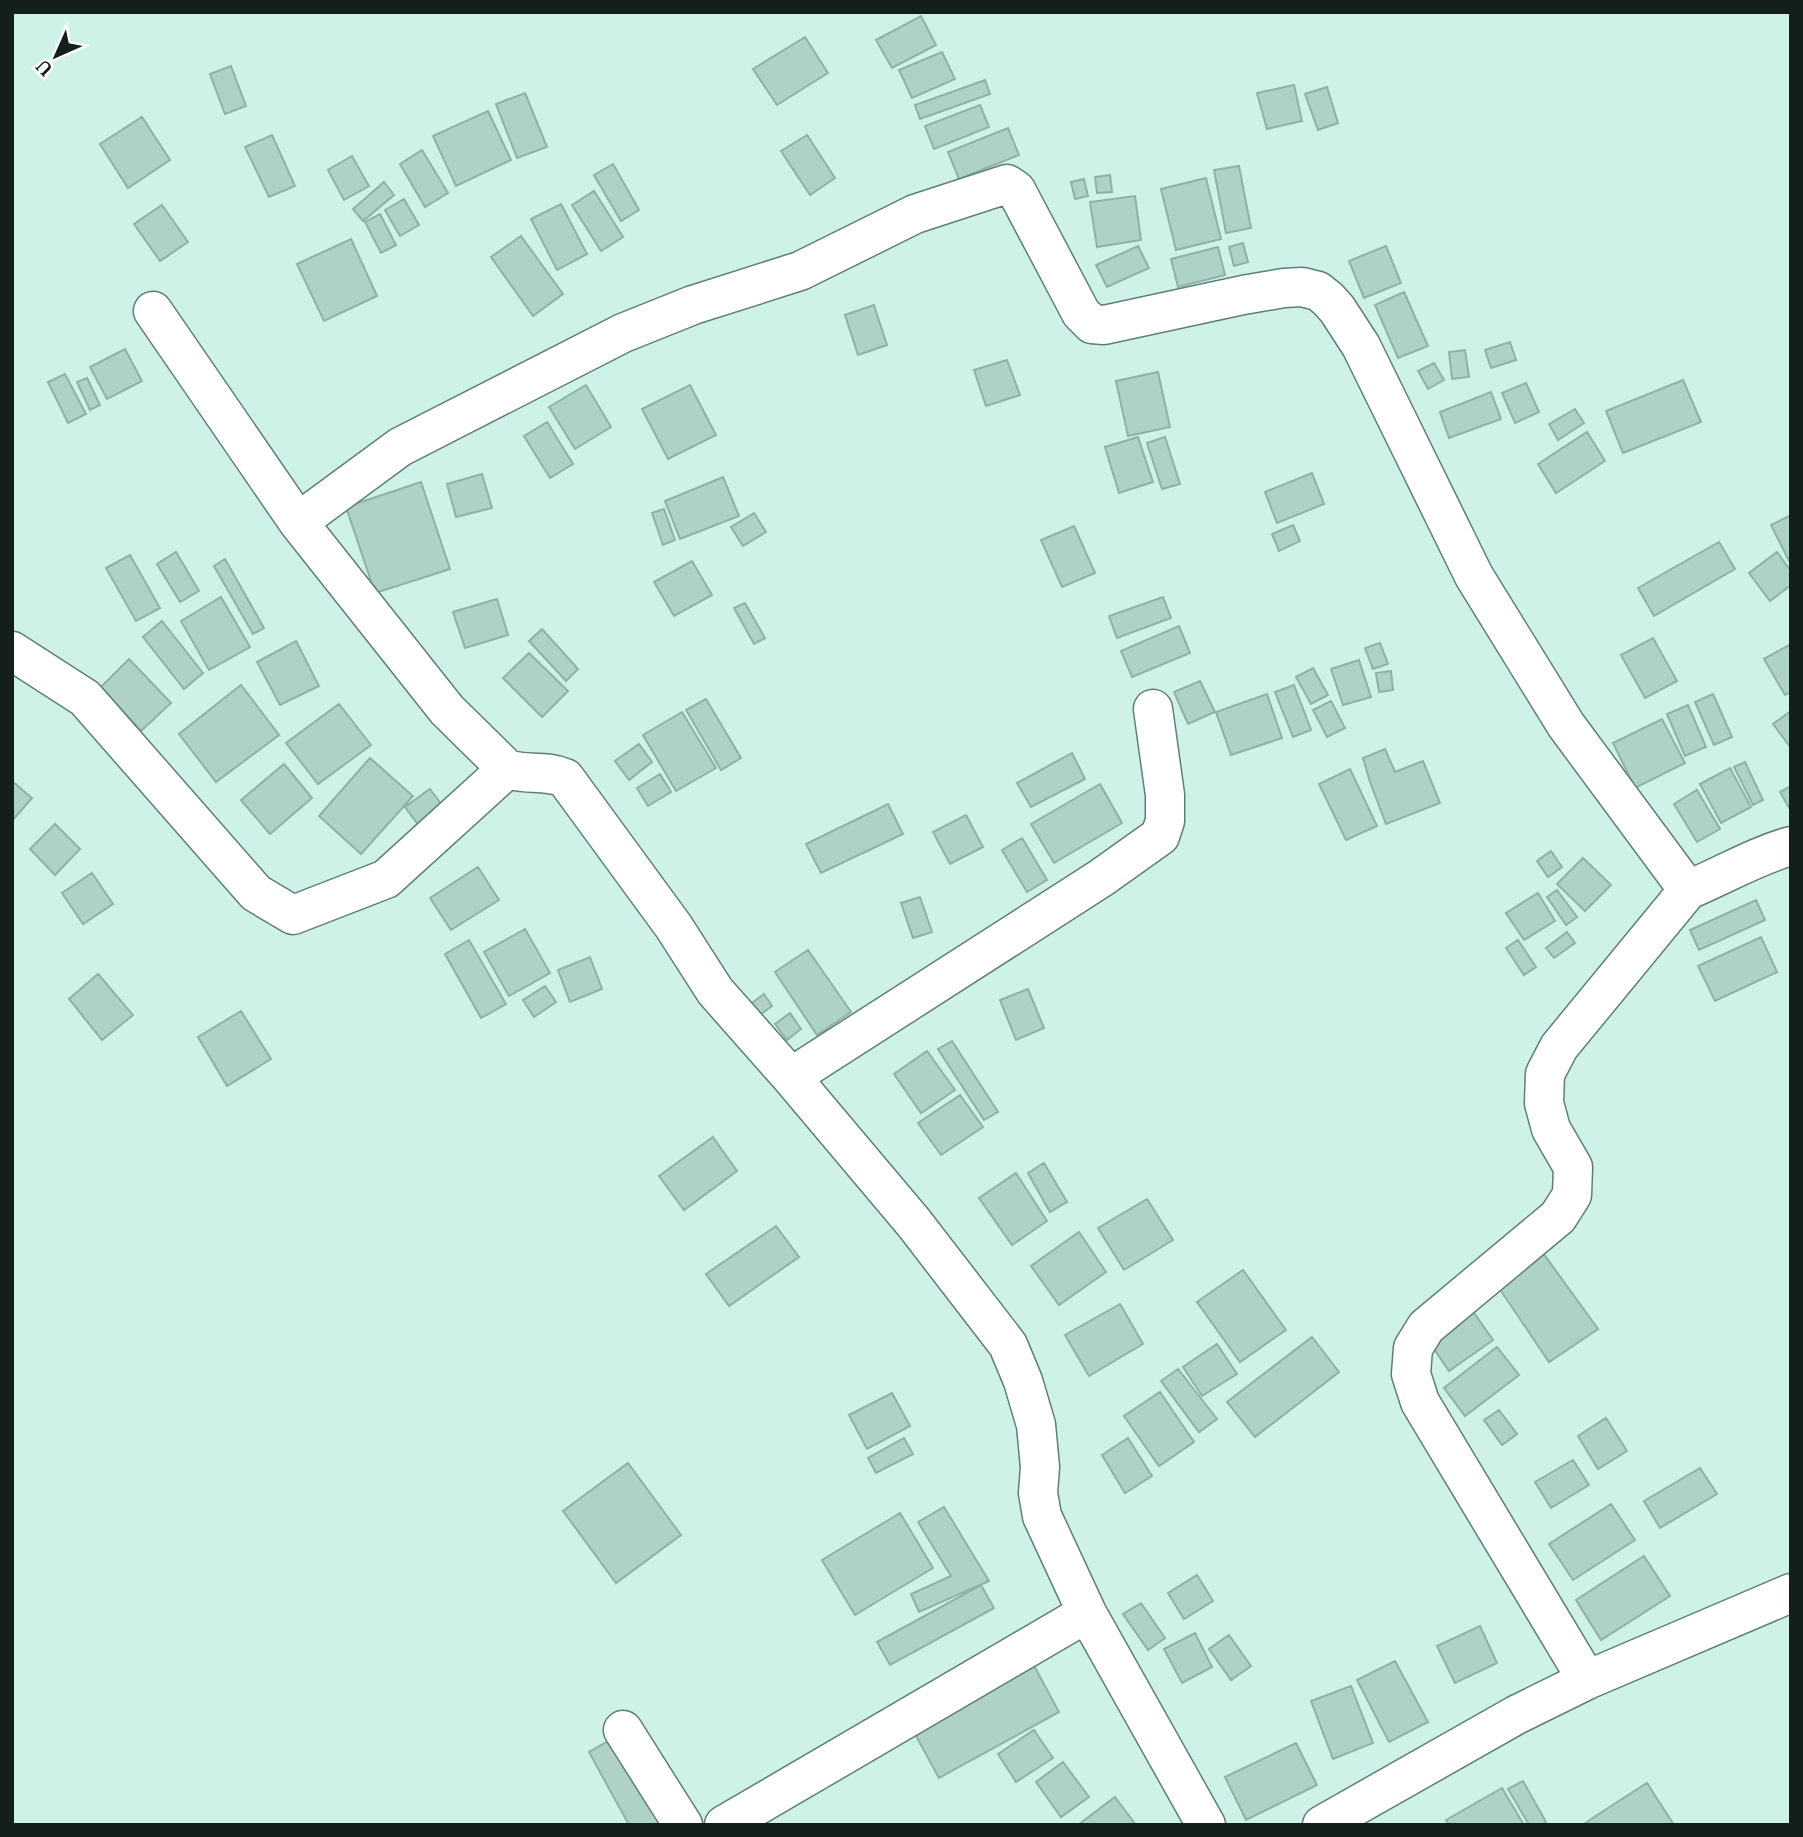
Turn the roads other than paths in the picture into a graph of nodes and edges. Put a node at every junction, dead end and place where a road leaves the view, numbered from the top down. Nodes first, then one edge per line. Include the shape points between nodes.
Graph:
1 (153, 311) dead end
2 (298, 522) junction
3 (12, 650) edge
4 (1153, 709) dead end
5 (507, 769) junction
6 (1791, 846) edge
7 (1688, 890) junction
8 (791, 1077) junction
9 (1791, 1593) edge
10 (1087, 1613) junction
11 (1587, 1680) junction
12 (623, 1730) dead end
13 (683, 1825) edge
14 (724, 1825) edge
15 (1206, 1825) edge
16 (1322, 1825) edge

1 - 2 street
2 - 5 street via 446,710
2 - 7 street via 400,447 623,333 692,305 800,271 915,214 1007,184 1016,190 1081,313 1092,324 1284,288 1318,291 1338,309 1361,346 1474,576 1566,725
3 - 5 street via 85,698 256,893 293,915 386,879
4 - 8 street via 1165,795 1160,836
5 - 8 street via 565,778 715,991
6 - 7 street
7 - 11 street via 1559,1047 1545,1074 1544,1103 1551,1129 1573,1167 1572,1195 1558,1217 1426,1327 1413,1348 1411,1374 1420,1402
8 - 10 street via 914,1223 1008,1345 1035,1425 1042,1516
9 - 11 street
10 - 14 street
10 - 15 street
11 - 16 street
12 - 13 street

